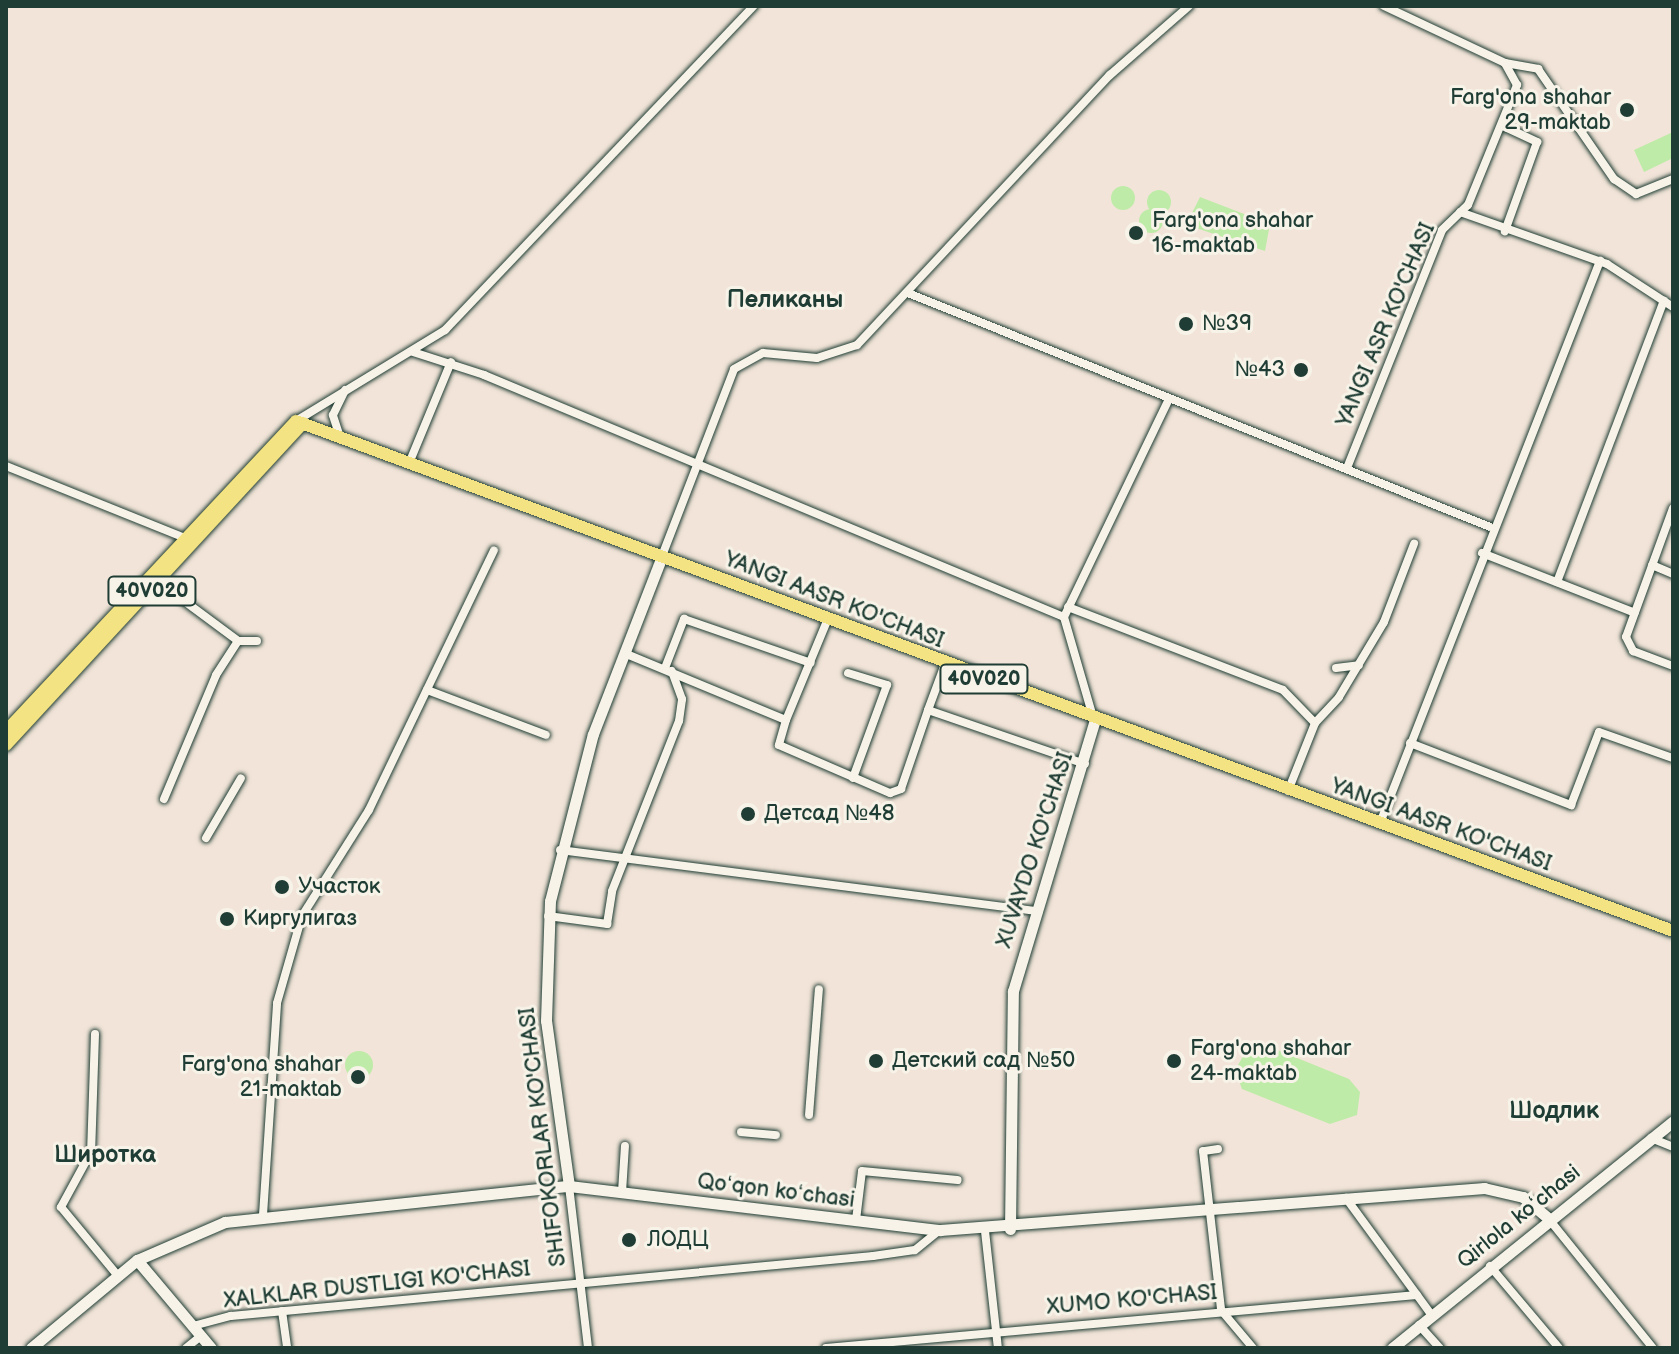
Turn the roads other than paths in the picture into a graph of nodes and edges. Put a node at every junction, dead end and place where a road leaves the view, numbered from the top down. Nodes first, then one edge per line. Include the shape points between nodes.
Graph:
1 (754, 6) edge
2 (1189, 6) edge
3 (1384, 6) edge
4 (1505, 63) junction
5 (1503, 126) junction
6 (1671, 182) edge
7 (1460, 212) junction
8 (1505, 231) junction
9 (1600, 261) junction
10 (908, 293) junction
11 (1664, 301) junction
12 (1673, 307) edge
13 (413, 352) junction
14 (451, 362) junction
15 (347, 387) junction
16 (1169, 399) junction
17 (297, 427) junction
18 (339, 434) junction
19 (410, 461) junction
20 (697, 464) junction
21 (6, 466) edge
22 (1347, 468) junction
23 (1673, 508) edge
24 (1490, 527) junction
25 (192, 541) junction
26 (1414, 544) dead end
27 (494, 550) dead end
28 (1482, 553) junction
29 (662, 556) junction
30 (1652, 565) junction
31 (1673, 574) edge
32 (1557, 582) junction
33 (160, 583) junction
34 (1068, 607) junction
35 (1635, 613) junction
36 (1064, 617) junction
37 (827, 621) junction
38 (238, 641) junction
39 (257, 641) dead end
40 (624, 653) junction
41 (811, 663) junction
42 (945, 664) junction
43 (1359, 665) junction
44 (1673, 666) edge
45 (1336, 668) dead end
46 (668, 669) junction
47 (848, 673) dead end
48 (427, 690) junction
49 (928, 710) junction
50 (786, 720) junction
51 (1094, 722) junction
52 (1315, 723) junction
53 (6, 731) edge
54 (546, 735) dead end
55 (1410, 743) junction
56 (6, 745) edge
57 (1673, 758) edge
58 (1086, 764) junction
59 (241, 778) dead end
60 (853, 778) junction
61 (1287, 792) junction
62 (164, 799) dead end
63 (1380, 823) junction
64 (206, 838) dead end
65 (560, 850) junction
66 (624, 858) junction
67 (1033, 911) junction
68 (548, 916) junction
69 (1673, 931) edge
70 (819, 989) dead end
71 (95, 1034) dead end
72 (809, 1115) dead end
73 (1673, 1121) edge
74 (741, 1132) dead end
75 (776, 1135) dead end
76 (1651, 1138) junction
77 (625, 1146) dead end
78 (1673, 1147) edge
79 (1218, 1149) dead end
80 (958, 1180) dead end
81 (569, 1186) junction
82 (622, 1192) junction
83 (1346, 1198) junction
84 (1209, 1214) junction
85 (263, 1215) junction
86 (1548, 1218) junction
87 (856, 1220) junction
88 (1010, 1229) junction
89 (940, 1230) junction
90 (985, 1231) junction
91 (137, 1260) junction
92 (1490, 1266) junction
93 (118, 1276) junction
94 (581, 1283) junction
95 (1417, 1295) junction
96 (1221, 1310) junction
97 (282, 1311) junction
98 (1431, 1314) junction
99 (1419, 1325) junction
100 (193, 1326) junction
101 (997, 1331) junction
102 (201, 1336) junction
103 (31, 1348) edge
104 (186, 1348) edge
105 (211, 1348) edge
106 (287, 1348) edge
107 (588, 1348) edge
108 (826, 1348) edge
109 (998, 1348) edge
110 (1253, 1348) edge
111 (1392, 1348) edge
112 (1440, 1348) edge
113 (1559, 1348) edge
114 (1653, 1348) edge

1 - 13 street via 459,317
2 - 10 street via 1110,75
3 - 4 street
4 - 5 street, YANGI ASR KO'CHASI via 1517,85
4 - 6 street via 1538,69 1614,179 1636,194
5 - 7 street, YANGI ASR KO'CHASI
5 - 8 street via 1537,142
7 - 8 street
7 - 22 street, YANGI ASR KO'CHASI via 1442,230
8 - 9 street
9 - 11 street
9 - 24 street
10 - 16 street
10 - 20 street via 843,352 817,358 763,353 744,361
11 - 12 street
11 - 32 street
13 - 14 street
13 - 15 street
14 - 19 street
14 - 20 street
15 - 17 street via 321,402
15 - 18 street via 333,415
16 - 22 street
16 - 34 street
17 - 18 main road, YANGI AASR KO'CHASI / 40V020
17 - 25 main road, 40V020
18 - 19 main road, YANGI AASR KO'CHASI / 40V020
19 - 29 main road, YANGI AASR KO'CHASI / 40V020
20 - 29 street
20 - 36 street
21 - 25 street
22 - 24 street
23 - 30 street
24 - 28 street
25 - 33 main road, 40V020
25 - 53 main road
26 - 43 street
27 - 48 street
28 - 32 street
28 - 55 street
29 - 37 main road, YANGI AASR KO'CHASI / 40V020
29 - 40 street, SHIFOKORLAR KO'CHASI
30 - 31 street
30 - 35 street
32 - 35 street
33 - 38 street
33 - 56 main road, 40V020
34 - 36 street
34 - 52 street via 1283,690
35 - 44 street via 1627,645
36 - 51 street
37 - 41 street
37 - 42 main road, YANGI AASR KO'CHASI / 40V020
38 - 39 street
38 - 62 street via 216,675
40 - 46 street
40 - 65 street, SHIFOKORLAR KO'CHASI
41 - 46 street via 684,619
41 - 50 street
42 - 49 street
42 - 51 main road, YANGI AASR KO'CHASI / 40V020
43 - 45 street
43 - 52 street
46 - 50 street
46 - 66 street via 682,699 679,721
47 - 60 street via 887,685
48 - 54 street
48 - 85 street via 367,814 302,916 277,1003
49 - 58 street
49 - 60 street via 901,789 890,793
50 - 60 street via 779,745
51 - 58 street, XUVAYDO KO'CHASI
51 - 61 main road, YANGI AASR KO'CHASI / 40V020
52 - 61 street
55 - 57 street via 1571,805 1599,732
55 - 63 street
58 - 67 street, XUVAYDO KO'CHASI
59 - 64 street
61 - 63 main road, YANGI AASR KO'CHASI / 40V020
63 - 69 main road, YANGI AASR KO'CHASI / 40V020
65 - 66 street
65 - 68 street, SHIFOKORLAR KO'CHASI
66 - 67 street
66 - 68 street via 607,924
67 - 88 street, XUVAYDO KO'CHASI via 1013,991 1007,1059
68 - 81 street, SHIFOKORLAR KO'CHASI via 546,1021
70 - 72 street
71 - 93 street via 91,1152 61,1207
73 - 76 street, Qirlola koʻchasi
74 - 75 street
76 - 78 street
76 - 86 street, Qirlola koʻchasi
77 - 82 street
79 - 84 street via 1203,1151
80 - 87 street via 862,1171
81 - 82 street, Qoʻqon koʻchasi
81 - 85 street, Qoʻqon koʻchasi
81 - 94 street, SHIFOKORLAR KO'CHASI
82 - 87 street, Qoʻqon koʻchasi
83 - 84 street, Qoʻqon koʻchasi
83 - 86 street, Qoʻqon koʻchasi via 1484,1188 1523,1197
83 - 95 street
84 - 88 street, Qoʻqon koʻchasi
84 - 96 street
85 - 91 street, Qoʻqon koʻchasi via 174,1239
86 - 92 street, Qirlola koʻchasi
86 - 114 street
87 - 89 street, Qoʻqon koʻchasi
88 - 90 street, Qoʻqon koʻchasi
89 - 90 street, Qoʻqon koʻchasi
89 - 94 street, XALKLAR DUSTLIGI KO'CHASI via 915,1250
90 - 101 street
91 - 93 street, Qoʻqon koʻchasi
91 - 100 street
92 - 98 street, Qirlola koʻchasi
92 - 113 street
93 - 103 street, Qoʻqon koʻchasi
94 - 97 street, XALKLAR DUSTLIGI KO'CHASI
94 - 107 street, SHIFOKORLAR KO'CHASI
95 - 96 street, XUMO KO'CHASI
95 - 98 street
96 - 101 street, XUMO KO'CHASI
96 - 110 street
97 - 100 street, XALKLAR DUSTLIGI KO'CHASI
97 - 106 street
98 - 99 street, Qirlola koʻchasi
99 - 111 street, Qirlola koʻchasi
99 - 112 street
100 - 102 street
101 - 108 street, XUMO KO'CHASI
101 - 109 street
102 - 104 street, XALKLAR DUSTLIGI KO'CHASI
102 - 105 street

